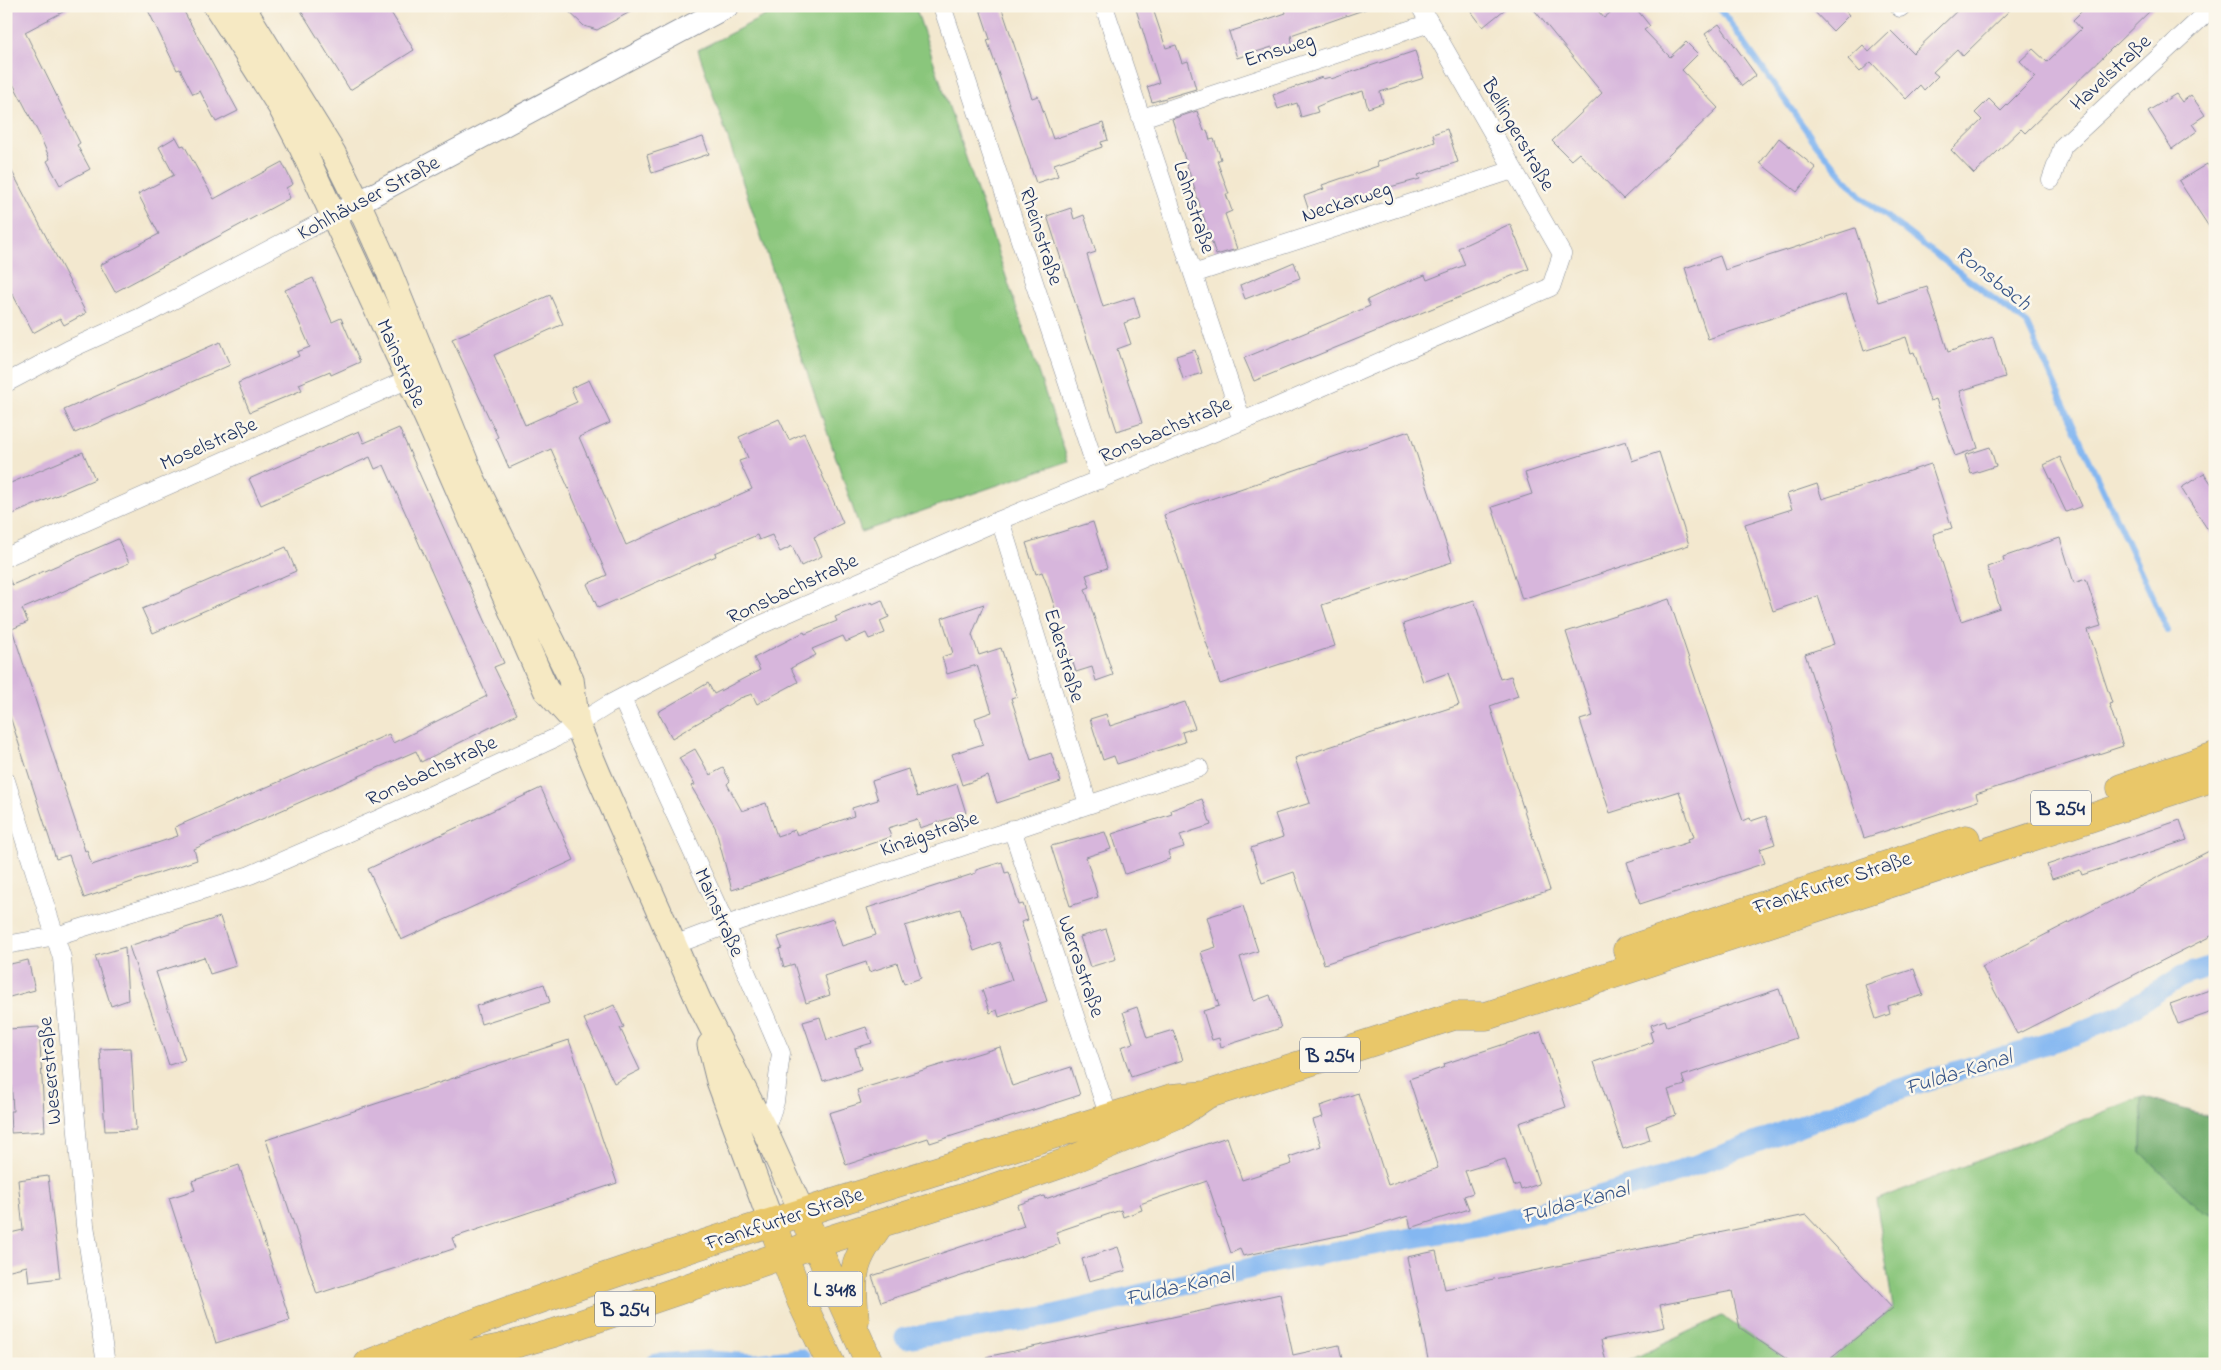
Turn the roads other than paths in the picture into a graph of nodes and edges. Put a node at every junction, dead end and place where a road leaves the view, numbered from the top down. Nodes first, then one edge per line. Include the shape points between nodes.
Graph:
1 (216, 6) edge
2 (242, 6) edge
3 (728, 6) edge
4 (942, 6) edge
5 (1104, 6) edge
6 (1420, 6) edge
7 (2214, 6) edge
8 (1430, 23) junction
9 (1142, 118) junction
10 (1513, 170) junction
11 (2051, 180) dead end
12 (358, 203) junction
13 (335, 215) junction
14 (1193, 274) junction
15 (1551, 287) joint
16 (419, 375) junction
17 (6, 383) edge
18 (1242, 421) junction
19 (1100, 480) junction
20 (1000, 520) junction
21 (6, 557) edge
22 (622, 699) junction
23 (576, 724) junction
24 (2215, 756) edge
25 (1199, 768) dead end
26 (2215, 777) edge
27 (6, 781) edge
28 (1088, 804) junction
29 (1012, 829) junction
30 (726, 925) junction
31 (56, 936) junction
32 (6, 945) edge
33 (674, 945) junction
34 (701, 1006) junction
35 (1454, 1016) junction
36 (1206, 1095) junction
37 (1109, 1117) junction
38 (765, 1131) junction
39 (802, 1212) junction
40 (771, 1222) junction
41 (880, 1224) junction
42 (815, 1244) junction
43 (783, 1254) junction
44 (856, 1334) junction
45 (106, 1364) edge
46 (368, 1364) edge
47 (420, 1364) edge
48 (831, 1364) edge
49 (870, 1364) edge

1 - 13 main road, Mainstraße via 280,106
2 - 12 main road, Mainstraße via 333,153
3 - 12 street, Kohlhäuser Straße
4 - 19 street, Rheinstraße
5 - 9 street, Lahnstraße
6 - 8 street, Bellingerstraße
7 - 11 street, Havelstraße via 2063,146
8 - 9 street, Emsweg
8 - 10 street, Bellingerstraße
9 - 14 street, Lahnstraße
10 - 14 street, Neckarweg
10 - 15 street, Bellingerstraße via 1562,254
12 - 13 street, Kohlhäuser Straße
12 - 16 main road, Mainstraße via 385,262
13 - 16 main road, Mainstraße
13 - 17 street, Kohlhäuser Straße via 141,317
14 - 18 street, Lahnstraße
15 - 18 street, Ronsbachstraße
16 - 21 street, Moselstraße
16 - 23 main road, Mainstraße via 571,679
18 - 19 street, Ronsbachstraße
19 - 20 street, Ronsbachstraße
20 - 22 street, Ronsbachstraße via 756,627
20 - 28 street, Ederstraße
22 - 23 street, Ronsbachstraße
22 - 30 street, Mainstraße
23 - 31 street, Ronsbachstraße via 503,763 250,875
23 - 33 main road, Mainstraße
24 - 35 main road, Frankfurter Straße / B 254 via 1482,997
25 - 28 street, Kinzigstraße
26 - 35 main road, Frankfurter Straße / B 254 via 1486,1016
27 - 31 street, Weserstraße
28 - 29 street, Kinzigstraße
29 - 30 street, Kinzigstraße
29 - 37 street, Werrastraße
30 - 33 street, Kinzigstraße
30 - 38 street, Mainstraße via 781,1053 775,1102
31 - 32 street, Ronsbachstraße
31 - 45 street, Weserstraße via 62,958 85,1225
33 - 34 main road, Mainstraße
34 - 38 main road, Mainstraße
34 - 40 main road, Mainstraße via 719,1081
35 - 36 main road, Frankfurter Straße / B 254
36 - 37 main road, Frankfurter Straße / B 254 via 1171,1098
36 - 41 main road, Frankfurter Straße / B 254 via 1176,1116 1064,1163
37 - 39 main road, Frankfurter Straße / B 254
38 - 39 main road, Mainstraße
39 - 40 main road, Frankfurter Straße / B 254
39 - 42 main road
40 - 43 main road
40 - 46 main road, Frankfurter Straße / B 254 via 448,1332
41 - 42 main road, Frankfurter Straße / B 254
41 - 44 main road via 855,1266 852,1288
42 - 43 main road, Frankfurter Straße / B 254
42 - 44 main road, L 3418
43 - 47 main road, Frankfurter Straße / B 254 via 554,1333 501,1348
43 - 48 main road, L 3418
44 - 49 main road, L 3418

